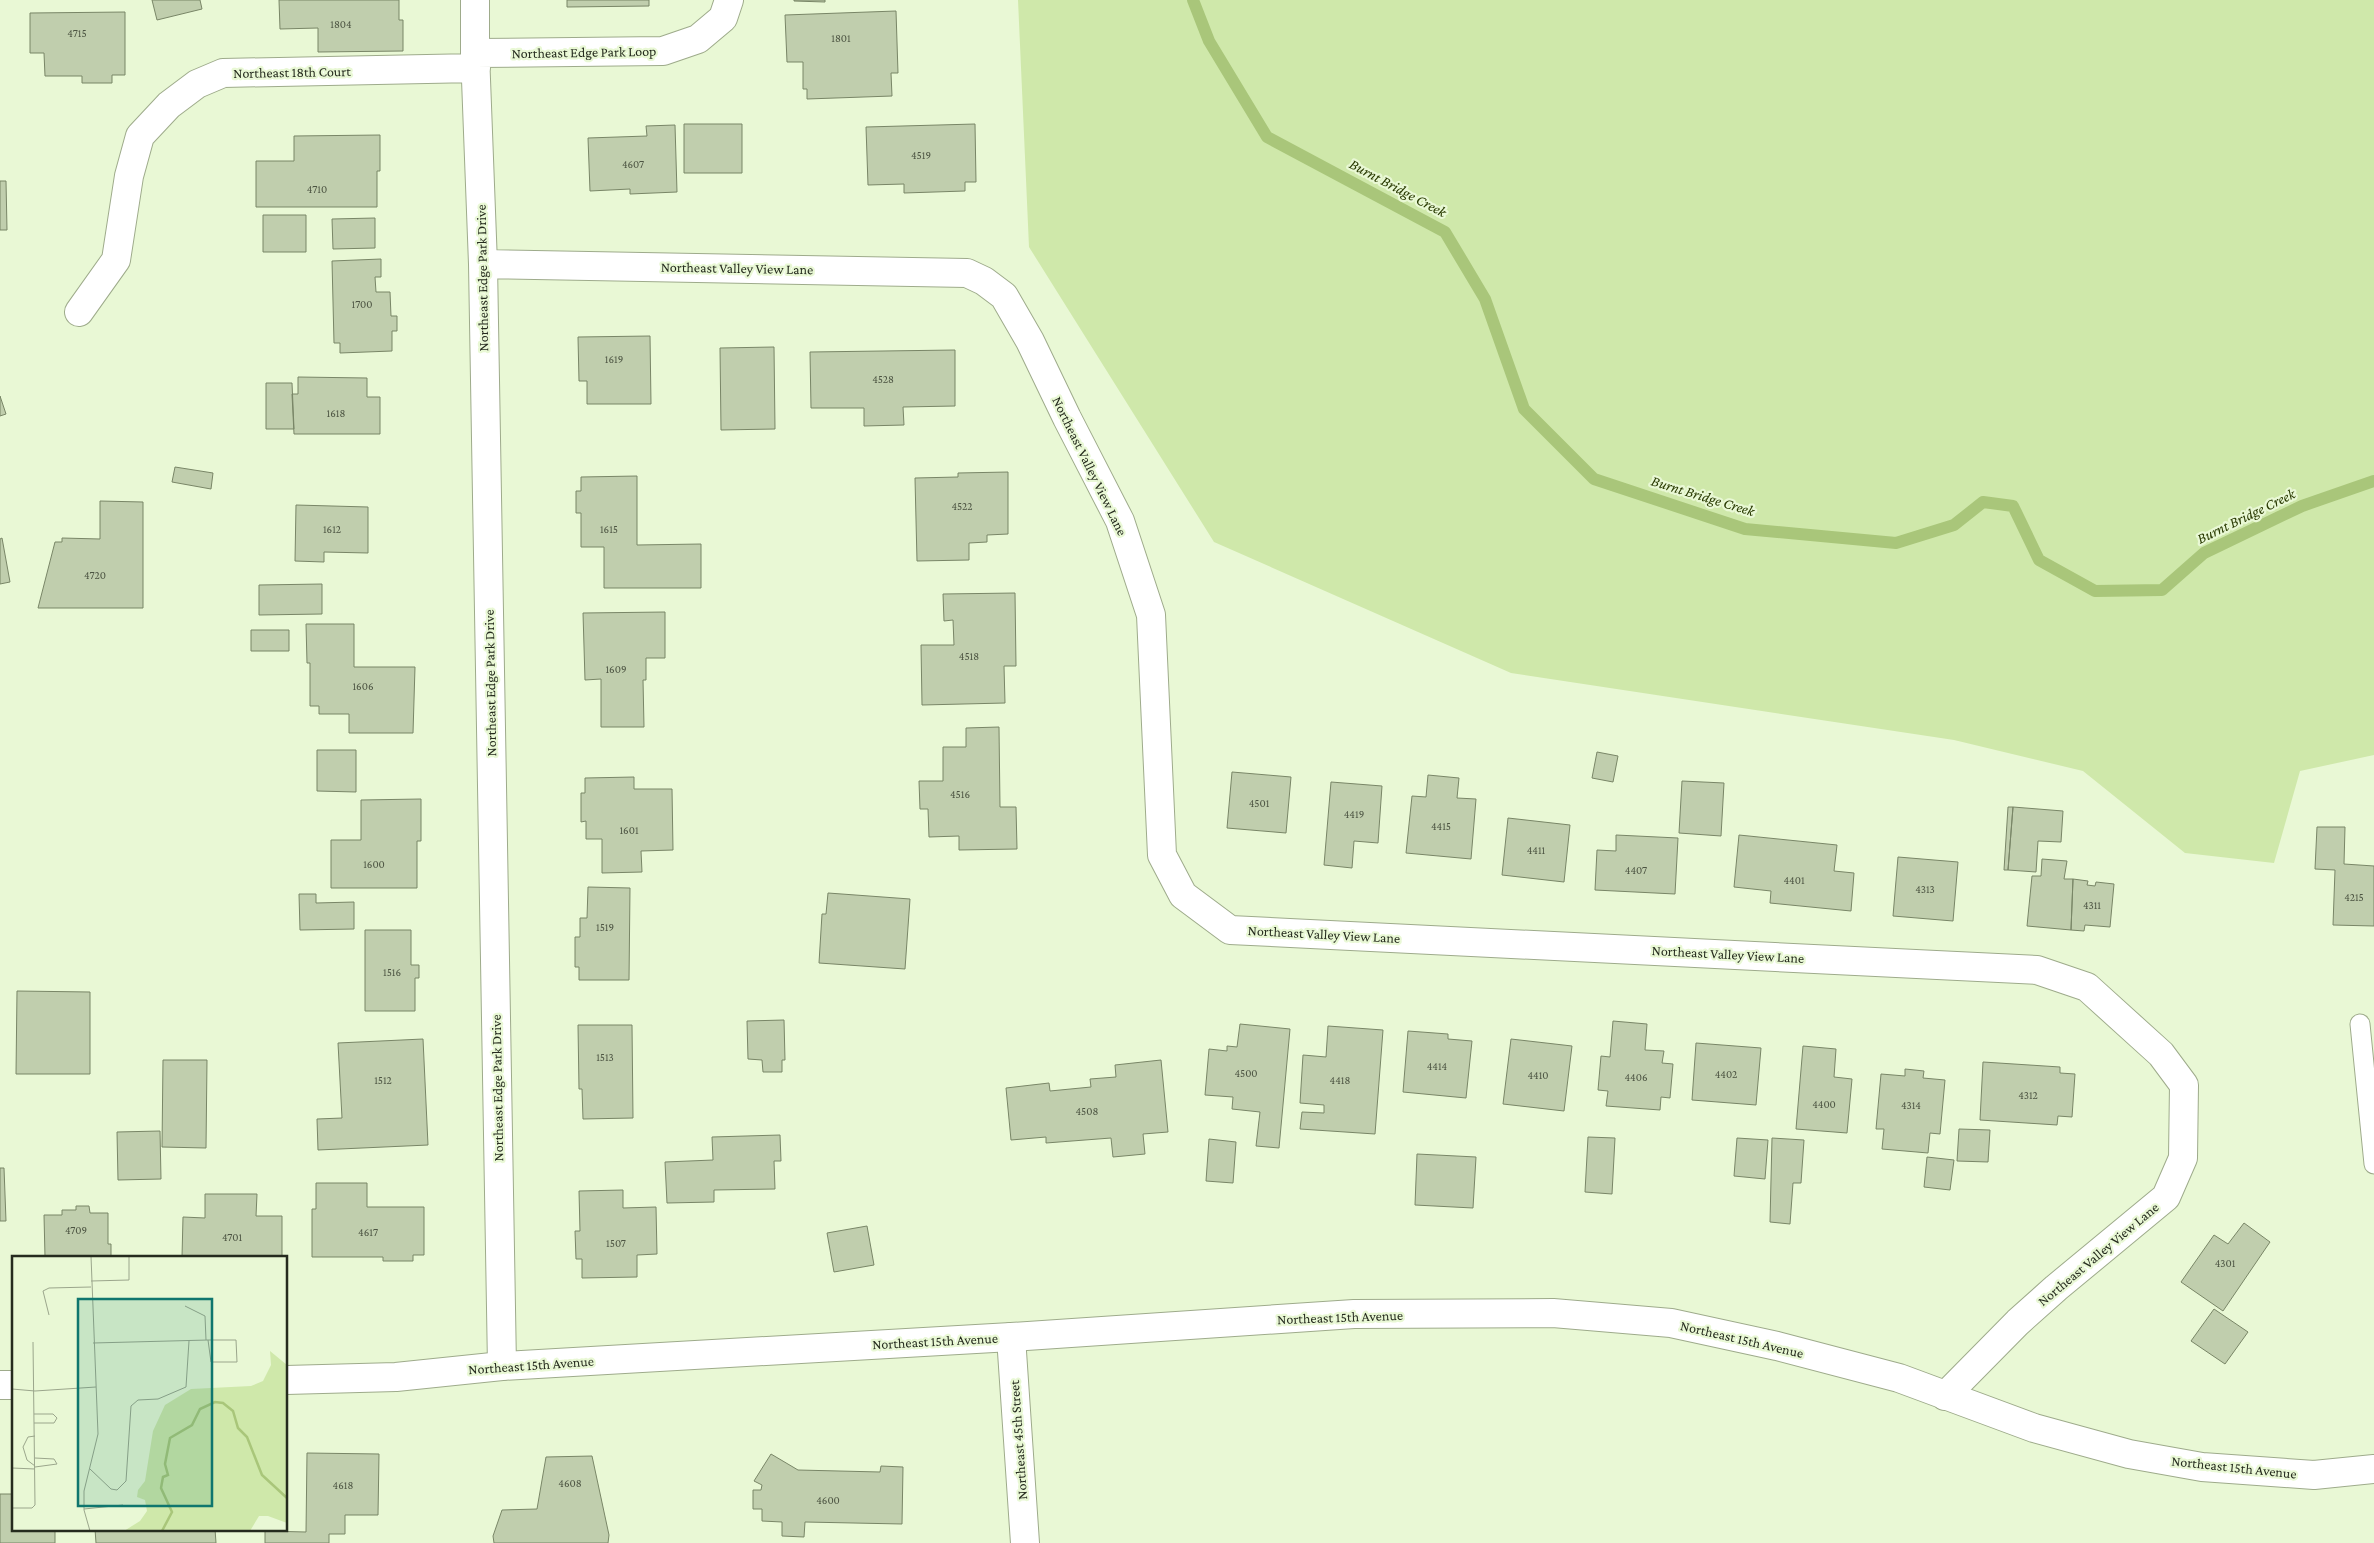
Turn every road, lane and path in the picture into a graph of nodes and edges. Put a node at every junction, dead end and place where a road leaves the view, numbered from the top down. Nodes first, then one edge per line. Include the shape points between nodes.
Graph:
1 (475, 0) edge
2 (729, 0) edge
3 (476, 61) junction
4 (483, 264) junction
5 (79, 312) dead end
6 (2360, 1024) dead end
7 (2374, 1164) edge
8 (1011, 1337) junction
9 (502, 1366) junction
10 (288, 1380) edge
11 (1945, 1396) junction
12 (2374, 1469) edge
13 (1025, 1543) edge

1 - 3 street, Northeast Edge Park Drive
2 - 3 street, Northeast Edge Park Loop via 724,18 698,39 663,51
3 - 4 street, Northeast Edge Park Drive
3 - 5 street, Northeast 18th Court via 223,73 197,84 169,105 140,136 129,176 116,260
4 - 9 street, Northeast Edge Park Drive
4 - 11 street, Northeast Valley View Lane via 967,273 1004,296 1120,521 1151,615 1162,855 1183,895 1230,930 2037,970 2087,987 2161,1054 2184,1085 2184,1158 2166,1197 2056,1288
6 - 7 lane
8 - 9 street, Northeast 15th Avenue
8 - 11 street, Northeast 15th Avenue via 1354,1314 1552,1313 1671,1324 1777,1346 1899,1378
8 - 13 street, Northeast 45th Street
9 - 10 street, Northeast 15th Avenue via 396,1377
11 - 12 street, Northeast 15th Avenue via 2034,1428 2129,1454 2202,1467 2314,1475

